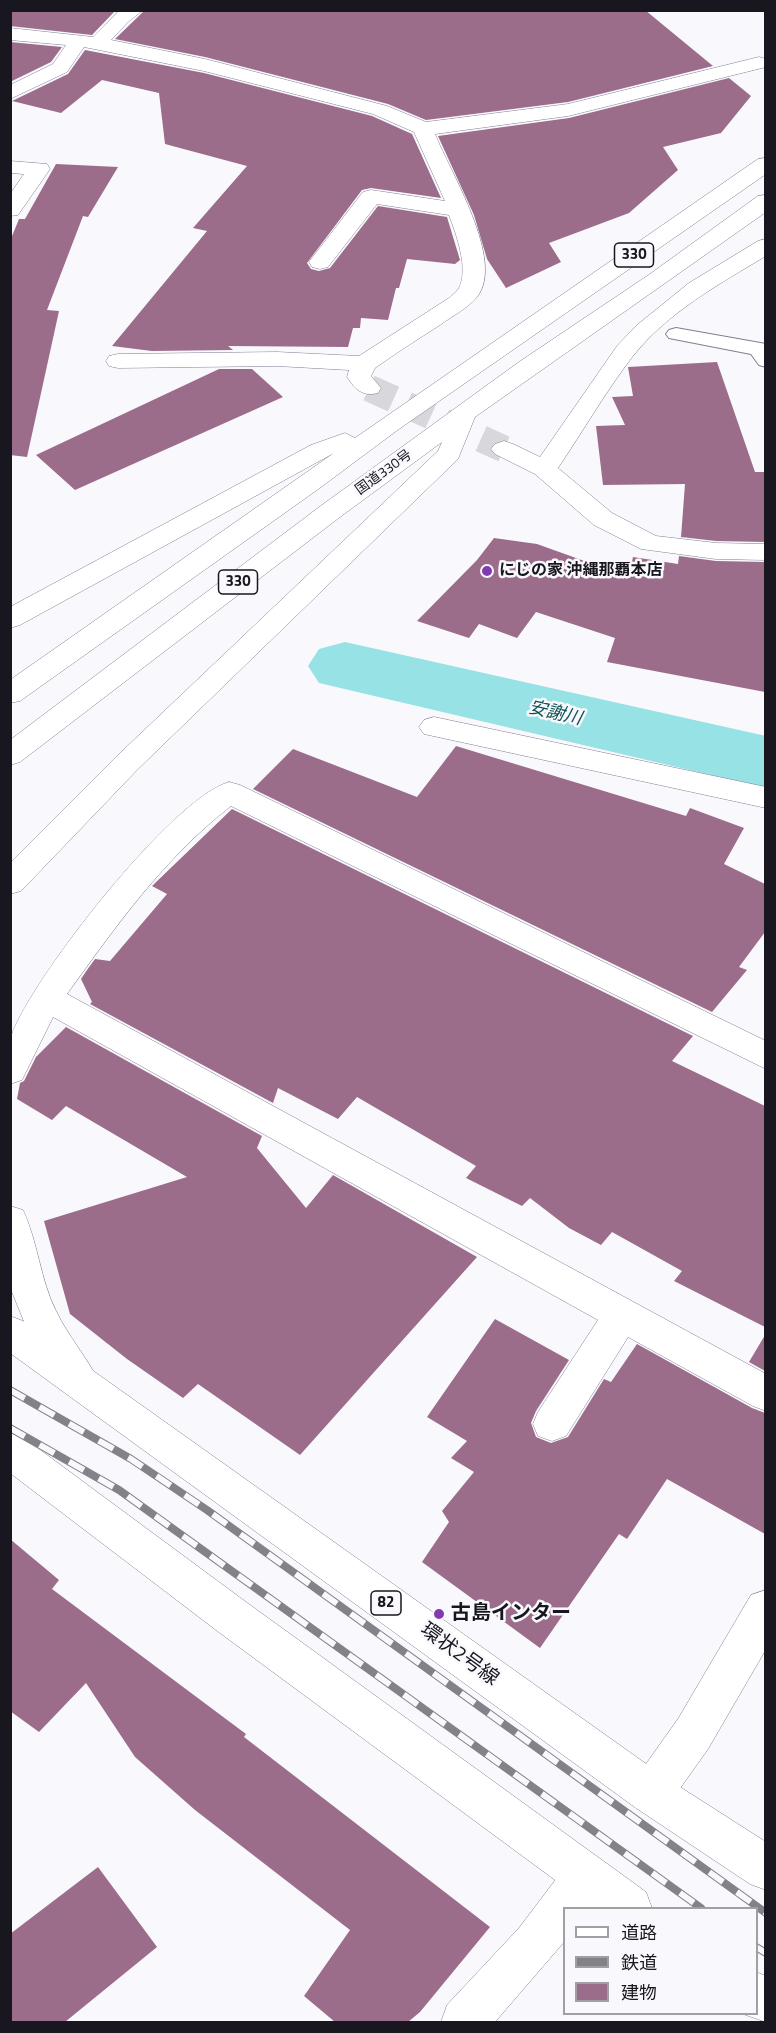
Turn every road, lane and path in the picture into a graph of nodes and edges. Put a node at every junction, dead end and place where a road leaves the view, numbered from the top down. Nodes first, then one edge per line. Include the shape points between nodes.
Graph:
1 (134, 10) edge
2 (10, 34) edge
3 (88, 42) junction
4 (759, 63) dead end
5 (10, 93) edge
6 (424, 129) junction
7 (765, 164) edge
8 (10, 166) edge
9 (765, 201) edge
10 (458, 209) junction
11 (10, 210) edge
12 (765, 246) edge
13 (320, 262) dead end
14 (600, 317) junction
15 (645, 330) junction
16 (676, 334) joint
17 (763, 352) edge
18 (118, 361) dead end
19 (364, 364) junction
20 (369, 388) dead end
21 (468, 412) junction
22 (390, 424) junction
23 (504, 449) tunnel mouth
24 (544, 469) junction
25 (765, 552) edge
26 (10, 619) edge
27 (10, 694) edge
28 (434, 727) dead end
29 (10, 755) edge
30 (765, 798) edge
31 (10, 883) edge
32 (46, 998) junction
33 (765, 1056) edge
34 (10, 1071) edge
35 (10, 1221) edge
36 (622, 1315) junction
37 (10, 1332) edge
38 (82, 1385) junction
39 (765, 1394) edge
40 (552, 1424) dead end
41 (10, 1450) edge
42 (765, 1609) edge
43 (651, 1793) junction
44 (765, 1868) edge
45 (585, 1878) junction
46 (563, 1907) edge
47 (563, 1907) edge
48 (628, 1907) edge
49 (464, 2022) edge

1 - 3 main road
2 - 3 main road
3 - 5 main road via 60,68
3 - 6 main road via 205,65 321,94 380,110
4 - 6 main road via 568,110
6 - 10 main road
7 - 22 main road, 330
8 - 11 main road via 39,169
9 - 14 main road, 国道330号 / 330
10 - 13 main road via 371,197
10 - 19 main road via 469,241 474,277 470,290 457,303
12 - 15 main road via 697,288
14 - 15 main road
14 - 21 main road, 国道330号 / 330
15 - 16 main road
15 - 24 main road via 625,351
16 - 17 lane
18 - 19 main road via 277,358
19 - 20 main road via 359,377
21 - 29 main road, 国道330号 / 330
21 - 31 main road via 449,454 127,763
22 - 26 main road via 320,450
22 - 27 main road, 330
23 - 24 main road
24 - 25 main road via 603,519 650,543
28 - 30 main road
32 - 33 main road via 150,863 190,822 229,792
32 - 34 main road
32 - 36 main road
35 - 38 main road via 40,1318
36 - 39 main road
36 - 40 main road
37 - 38 main road, 環状2号線 / 82
38 - 43 main road, 環状2号線 / 82
41 - 45 main road
42 - 43 main road via 693,1734
43 - 44 main road, 環状2号線 / 82
45 - 47 main road
45 - 48 main road
46 - 49 main road

